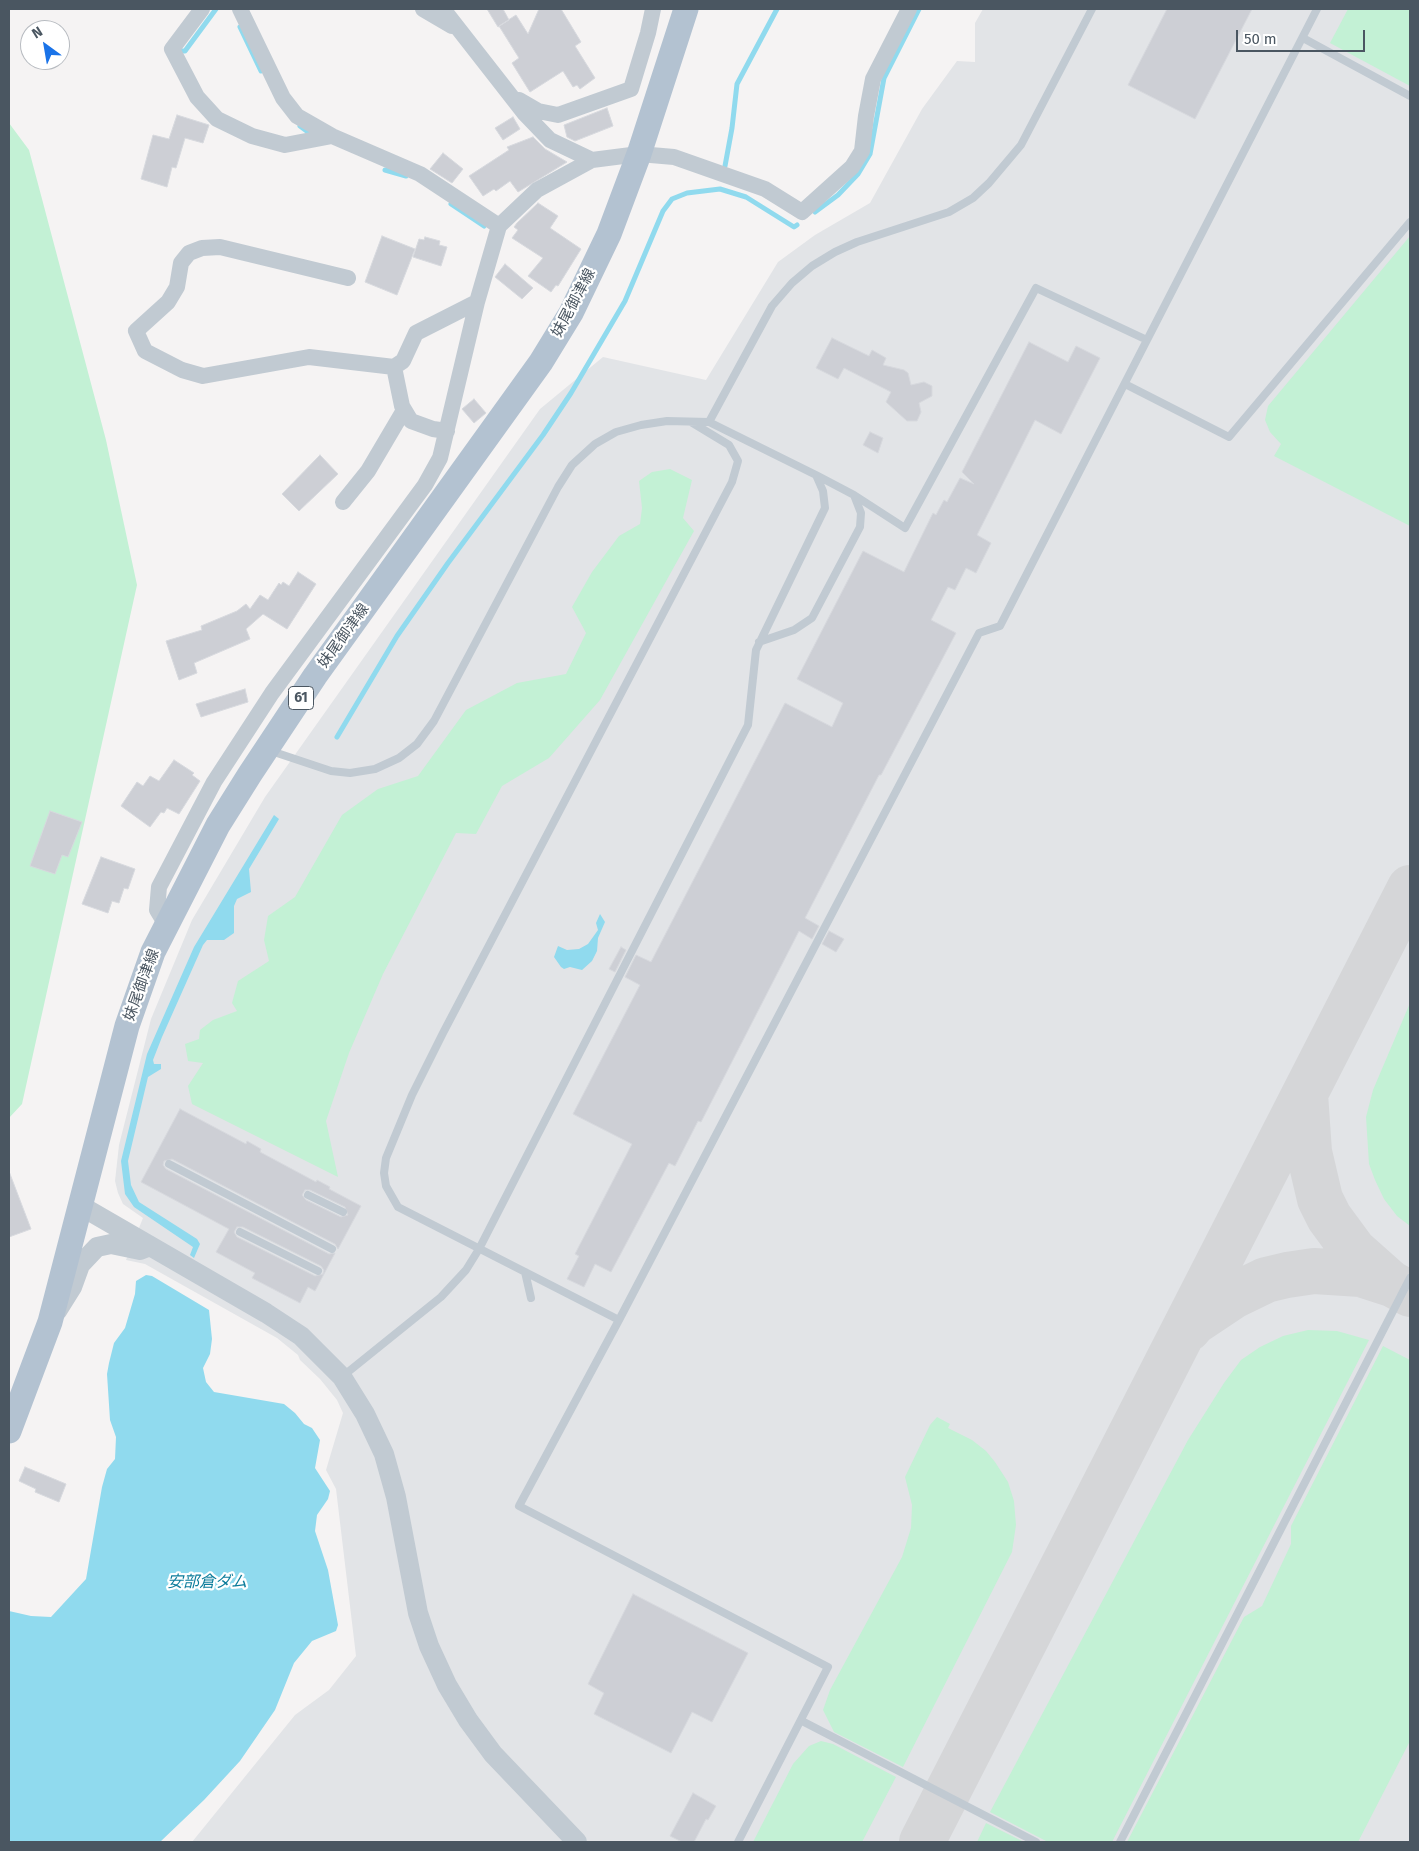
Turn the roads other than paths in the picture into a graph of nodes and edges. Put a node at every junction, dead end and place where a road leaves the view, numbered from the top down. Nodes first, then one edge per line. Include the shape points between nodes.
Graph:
1 (202, 9) edge
2 (240, 9) edge
3 (423, 9) edge
4 (443, 9) edge
5 (653, 9) edge
6 (686, 9) edge
7 (909, 9) edge
8 (1092, 9) edge
9 (1318, 9) edge
10 (457, 28) junction
11 (1303, 38) junction
12 (512, 96) junction
13 (1410, 96) edge
14 (332, 136) junction
15 (639, 154) junction
16 (592, 160) junction
17 (1410, 222) edge
18 (498, 226) junction
19 (348, 278) dead end
20 (477, 302) junction
21 (1147, 340) junction
22 (394, 367) junction
23 (1125, 384) junction
24 (404, 410) junction
25 (689, 421) junction
26 (709, 422) junction
27 (448, 431) junction
28 (816, 475) junction
29 (854, 495) junction
30 (343, 502) dead end
31 (759, 642) junction
32 (242, 736) junction
33 (266, 749) junction
34 (166, 925) junction
35 (169, 1164) dead end
36 (308, 1195) dead end
37 (81, 1206) junction
38 (398, 1207) junction
39 (343, 1212) dead end
40 (396, 1216) dead end
41 (240, 1232) dead end
42 (150, 1247) junction
43 (332, 1249) dead end
44 (480, 1249) junction
45 (318, 1271) dead end
46 (525, 1272) junction
47 (1410, 1278) edge
48 (531, 1298) dead end
49 (619, 1320) junction
50 (50, 1322) junction
51 (342, 1376) junction
52 (9, 1431) edge
53 (802, 1721) junction
54 (578, 1842) edge
55 (738, 1842) edge
56 (1036, 1842) edge
57 (1120, 1842) edge

1 - 14 street via 172,49 197,97 218,119 252,136 285,145
2 - 14 street via 283,98 297,116
3 - 10 street
4 - 10 street
5 - 12 street via 631,89 558,115 538,111
6 - 15 main road, 妹尾御津線 / 61
7 - 15 street via 873,79 862,151 852,167 802,212 765,189 674,156
8 - 26 lane via 1021,145 989,183 949,212 834,252 798,278 772,306
9 - 11 lane
10 - 12 street
11 - 13 lane
11 - 21 lane
12 - 16 street via 550,140
14 - 18 street via 420,174
15 - 16 street
15 - 33 main road, 妹尾御津線 / 61 via 609,234 571,313 541,362
16 - 18 street via 537,190
17 - 23 lane via 1229,437
18 - 20 street
19 - 22 street via 220,247 202,248 189,252 181,263 178,287 168,302 136,331 145,351 182,370 203,376 309,357
20 - 22 street via 416,333 403,361
20 - 27 street
21 - 23 lane
21 - 29 lane via 1036,288 906,528
22 - 24 street
23 - 49 lane via 1000,626 979,633
24 - 27 street via 411,421
24 - 30 street via 368,470
25 - 26 lane
25 - 33 lane via 658,422 616,432 595,444 572,465 434,721 405,754 375,769 350,773 331,771
25 - 38 lane via 729,446 738,461 732,482 412,1094 386,1158 384,1173 386,1186
26 - 28 lane
27 - 32 street via 440,458 425,485
28 - 29 lane
28 - 31 lane via 823,491 825,508
29 - 31 lane via 862,513 860,527 812,618 794,630
31 - 44 lane via 754,659 750,714 743,736
32 - 33 street
32 - 34 street via 214,782 159,888 157,910
33 - 34 main road, 妹尾御津線 / 61 via 218,825
34 - 37 main road, 妹尾御津線 / 61 via 152,952 127,1026
35 - 43 lane
36 - 39 lane
37 - 42 street
37 - 50 main road, 妹尾御津線 / 61
38 - 40 lane
38 - 44 lane
41 - 45 lane
42 - 50 street via 140,1250 111,1244 97,1247 80,1265 72,1287
42 - 51 street via 228,1290 301,1336
44 - 46 lane
44 - 51 lane via 441,1297
46 - 48 lane
46 - 49 lane
47 - 57 lane
49 - 53 lane via 519,1506 828,1667
50 - 52 main road, 妹尾御津線 / 61
51 - 54 street via 368,1419 384,1454 396,1497 418,1613 447,1685 493,1754
53 - 55 lane
53 - 56 lane

